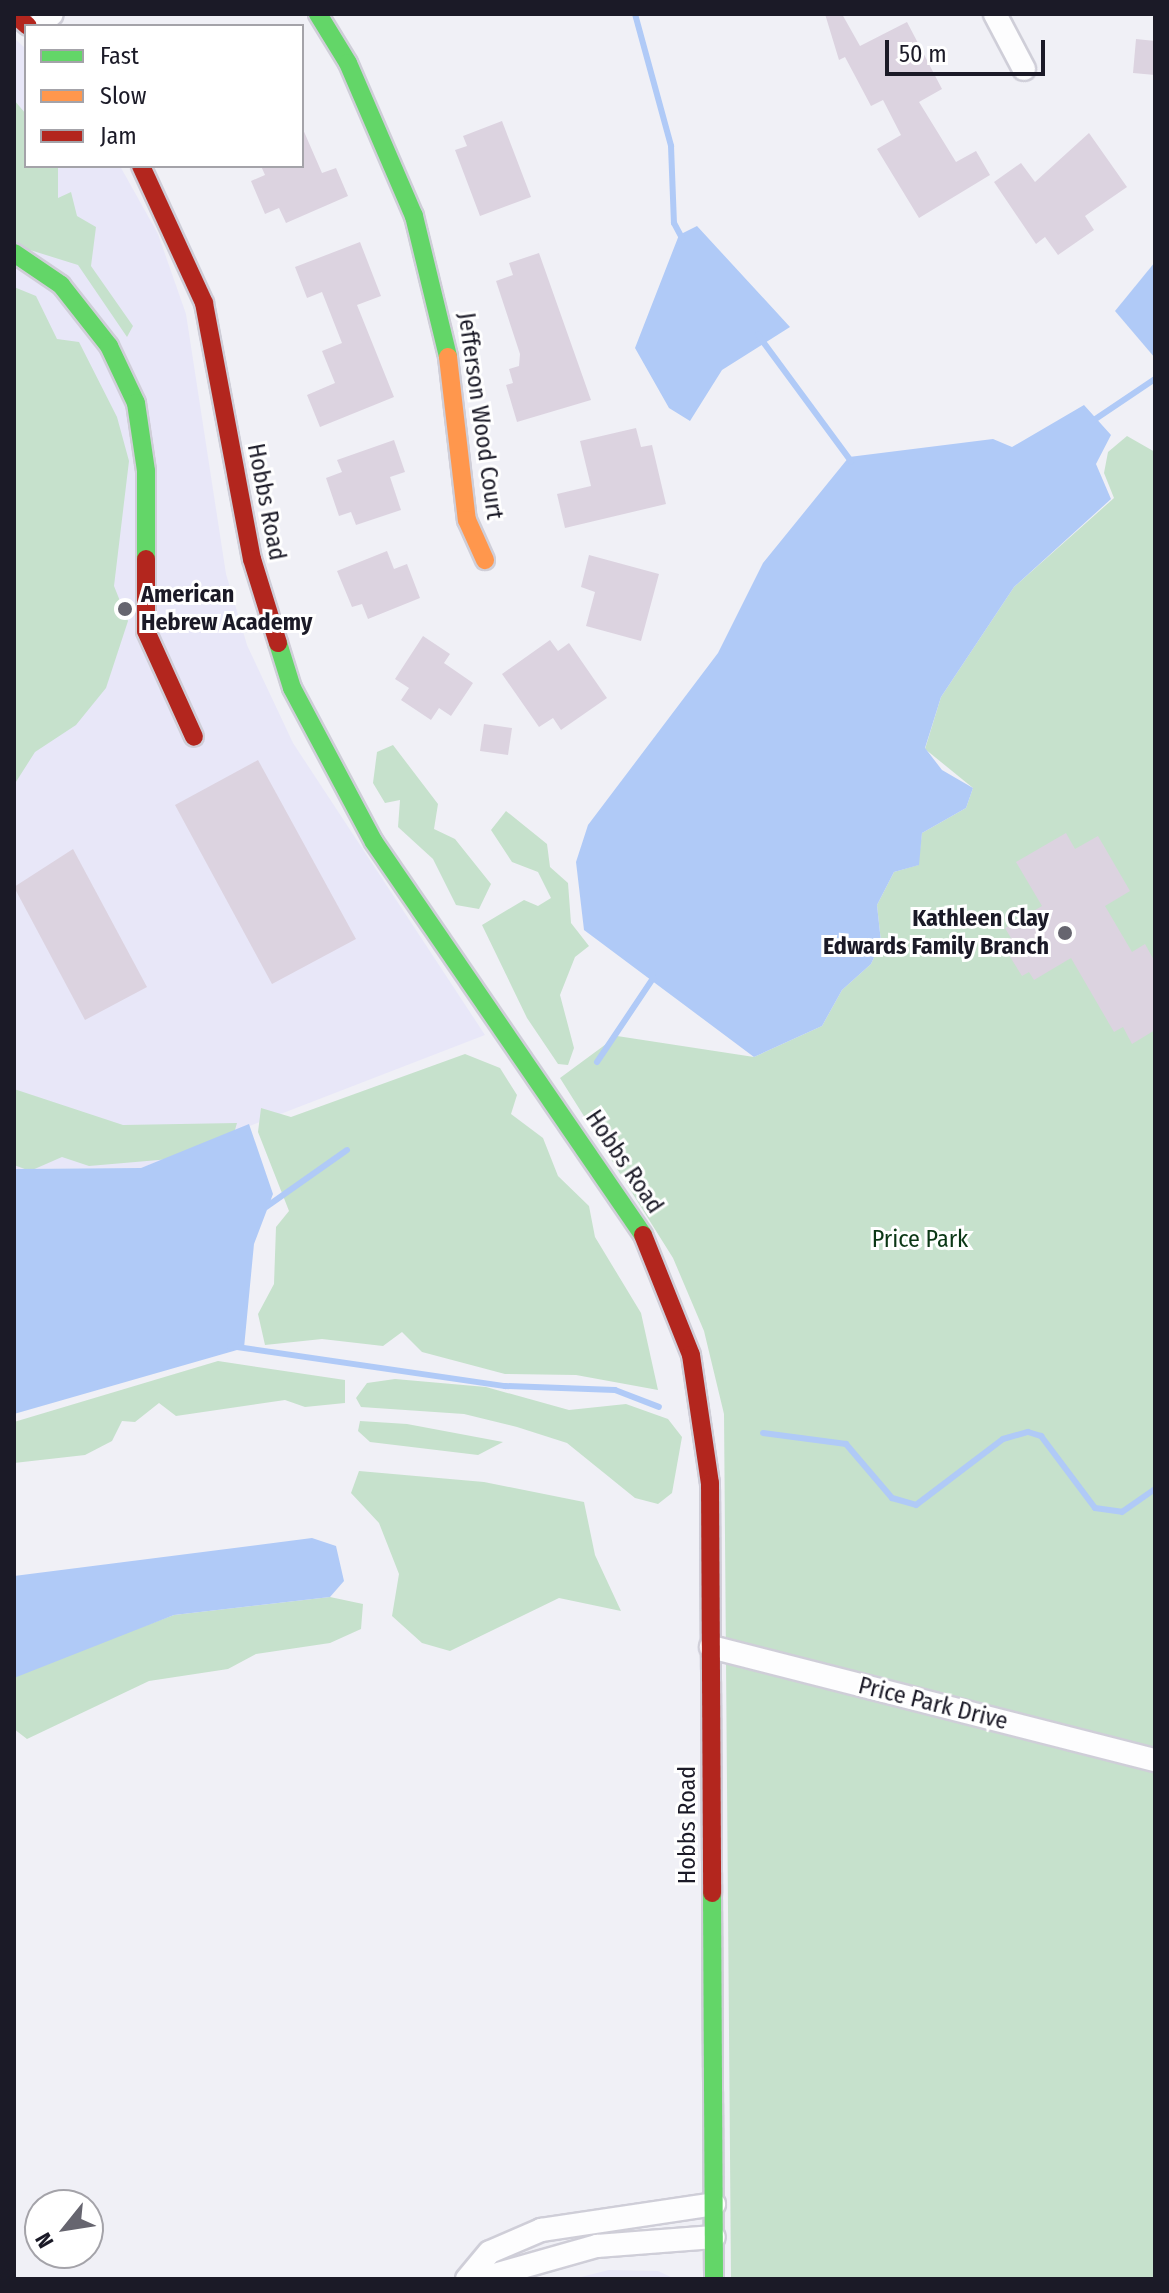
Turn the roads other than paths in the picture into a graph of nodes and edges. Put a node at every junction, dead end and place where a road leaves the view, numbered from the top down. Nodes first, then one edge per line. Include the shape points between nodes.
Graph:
1 (318, 14) edge
2 (995, 14) edge
3 (1024, 69) dead end
4 (142, 168) edge
5 (14, 253) edge
6 (485, 560) dead end
7 (194, 737) dead end
8 (711, 1647) junction
9 (1155, 1760) edge
10 (714, 2204) junction
11 (714, 2237) junction
12 (467, 2279) edge
13 (480, 2279) edge
14 (714, 2279) edge

1 - 6 street, Jefferson Wood Court via 348,63 418,229 446,337 467,520
2 - 3 street
4 - 8 street, Hobbs Road via 204,303 252,559 292,688 322,753 374,842 641,1229 666,1280 691,1355 707,1448
5 - 7 street via 61,285 109,346 136,403 146,471 146,631
8 - 9 street, Price Park Drive
8 - 10 street, Hobbs Road
10 - 11 street, Hobbs Road
10 - 12 street via 541,2230 490,2252
11 - 13 street via 597,2246
11 - 14 street, Hobbs Road

